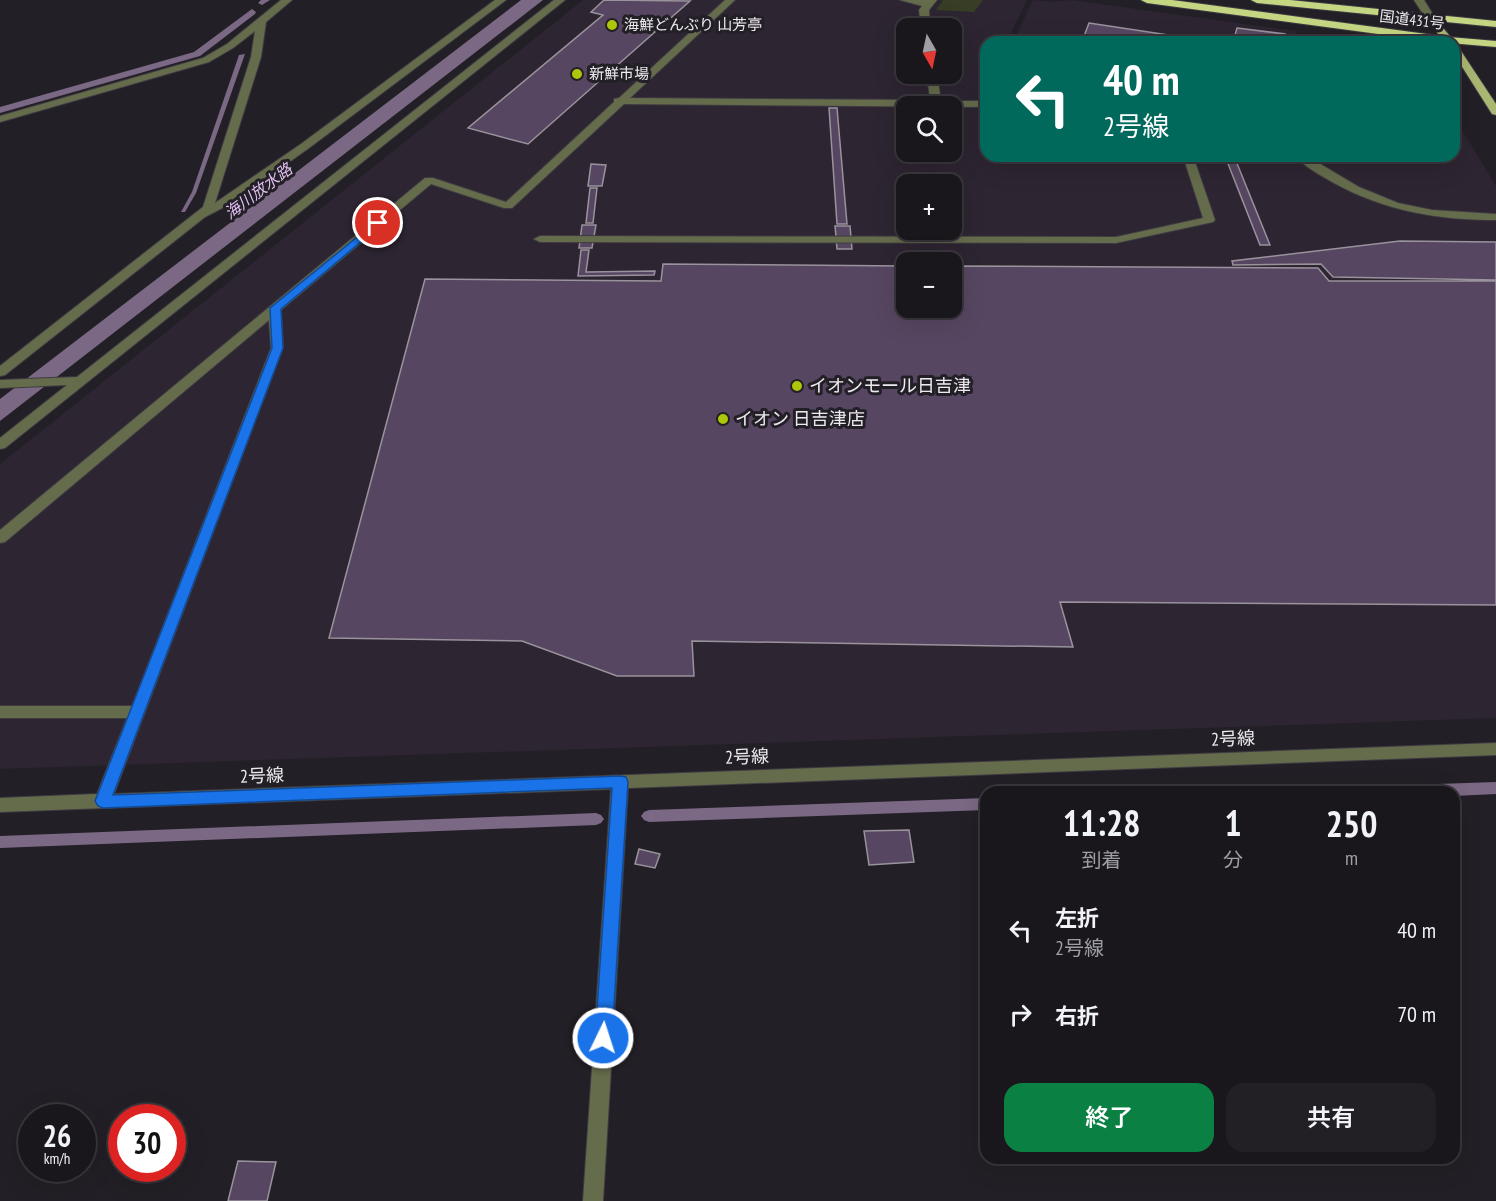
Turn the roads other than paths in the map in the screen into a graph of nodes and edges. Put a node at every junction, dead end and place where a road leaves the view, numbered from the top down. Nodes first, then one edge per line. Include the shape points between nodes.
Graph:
1 (286, 0) edge
2 (501, 0) edge
3 (560, 0) edge
4 (730, 0) edge
5 (905, 0) edge
6 (1147, 0) edge
7 (1257, 0) edge
8 (1419, 0) edge
9 (930, 2) edge
10 (925, 18) edge
11 (1430, 18) junction
12 (261, 21) junction
13 (1496, 24) edge
14 (1402, 36) edge
15 (1445, 36) edge
16 (1460, 43) edge
17 (1496, 44) edge
18 (1460, 57) edge
19 (618, 101) junction
20 (896, 104) edge
21 (962, 104) edge
22 (980, 104) edge
23 (1496, 112) edge
24 (0, 119) edge
25 (1190, 162) edge
26 (1307, 162) edge
27 (200, 216) junction
28 (1496, 218) edge
29 (540, 239) dead end
30 (276, 308) junction
31 (0, 372) edge
32 (81, 381) junction
33 (0, 384) edge
34 (0, 445) edge
35 (0, 538) edge
36 (0, 712) edge
37 (137, 712) junction
38 (1496, 749) edge
39 (620, 782) junction
40 (103, 801) junction
41 (0, 805) edge
42 (592, 1201) edge

1 - 12 street
2 - 27 street via 261,177
3 - 32 street
4 - 19 street
5 - 9 street
6 - 14 highway, 国道431号
7 - 11 highway, 国道431号
8 - 11 street
9 - 10 street via 924,10
11 - 13 highway, 国道431号
11 - 15 main road
12 - 24 street via 206,60
12 - 27 street via 256,57 208,208
16 - 17 highway, 国道431号
18 - 23 main road
19 - 20 street
19 - 30 street via 508,206 429,180
21 - 22 street
25 - 29 street via 1209,220 1116,240
26 - 28 street via 1377,201 1417,213
27 - 31 street
30 - 35 street
30 - 37 street via 278,348
32 - 33 street
32 - 34 street
36 - 37 street
37 - 40 street
38 - 39 street, 2号線
39 - 40 street, 2号線
39 - 42 street
40 - 41 street, 2号線

